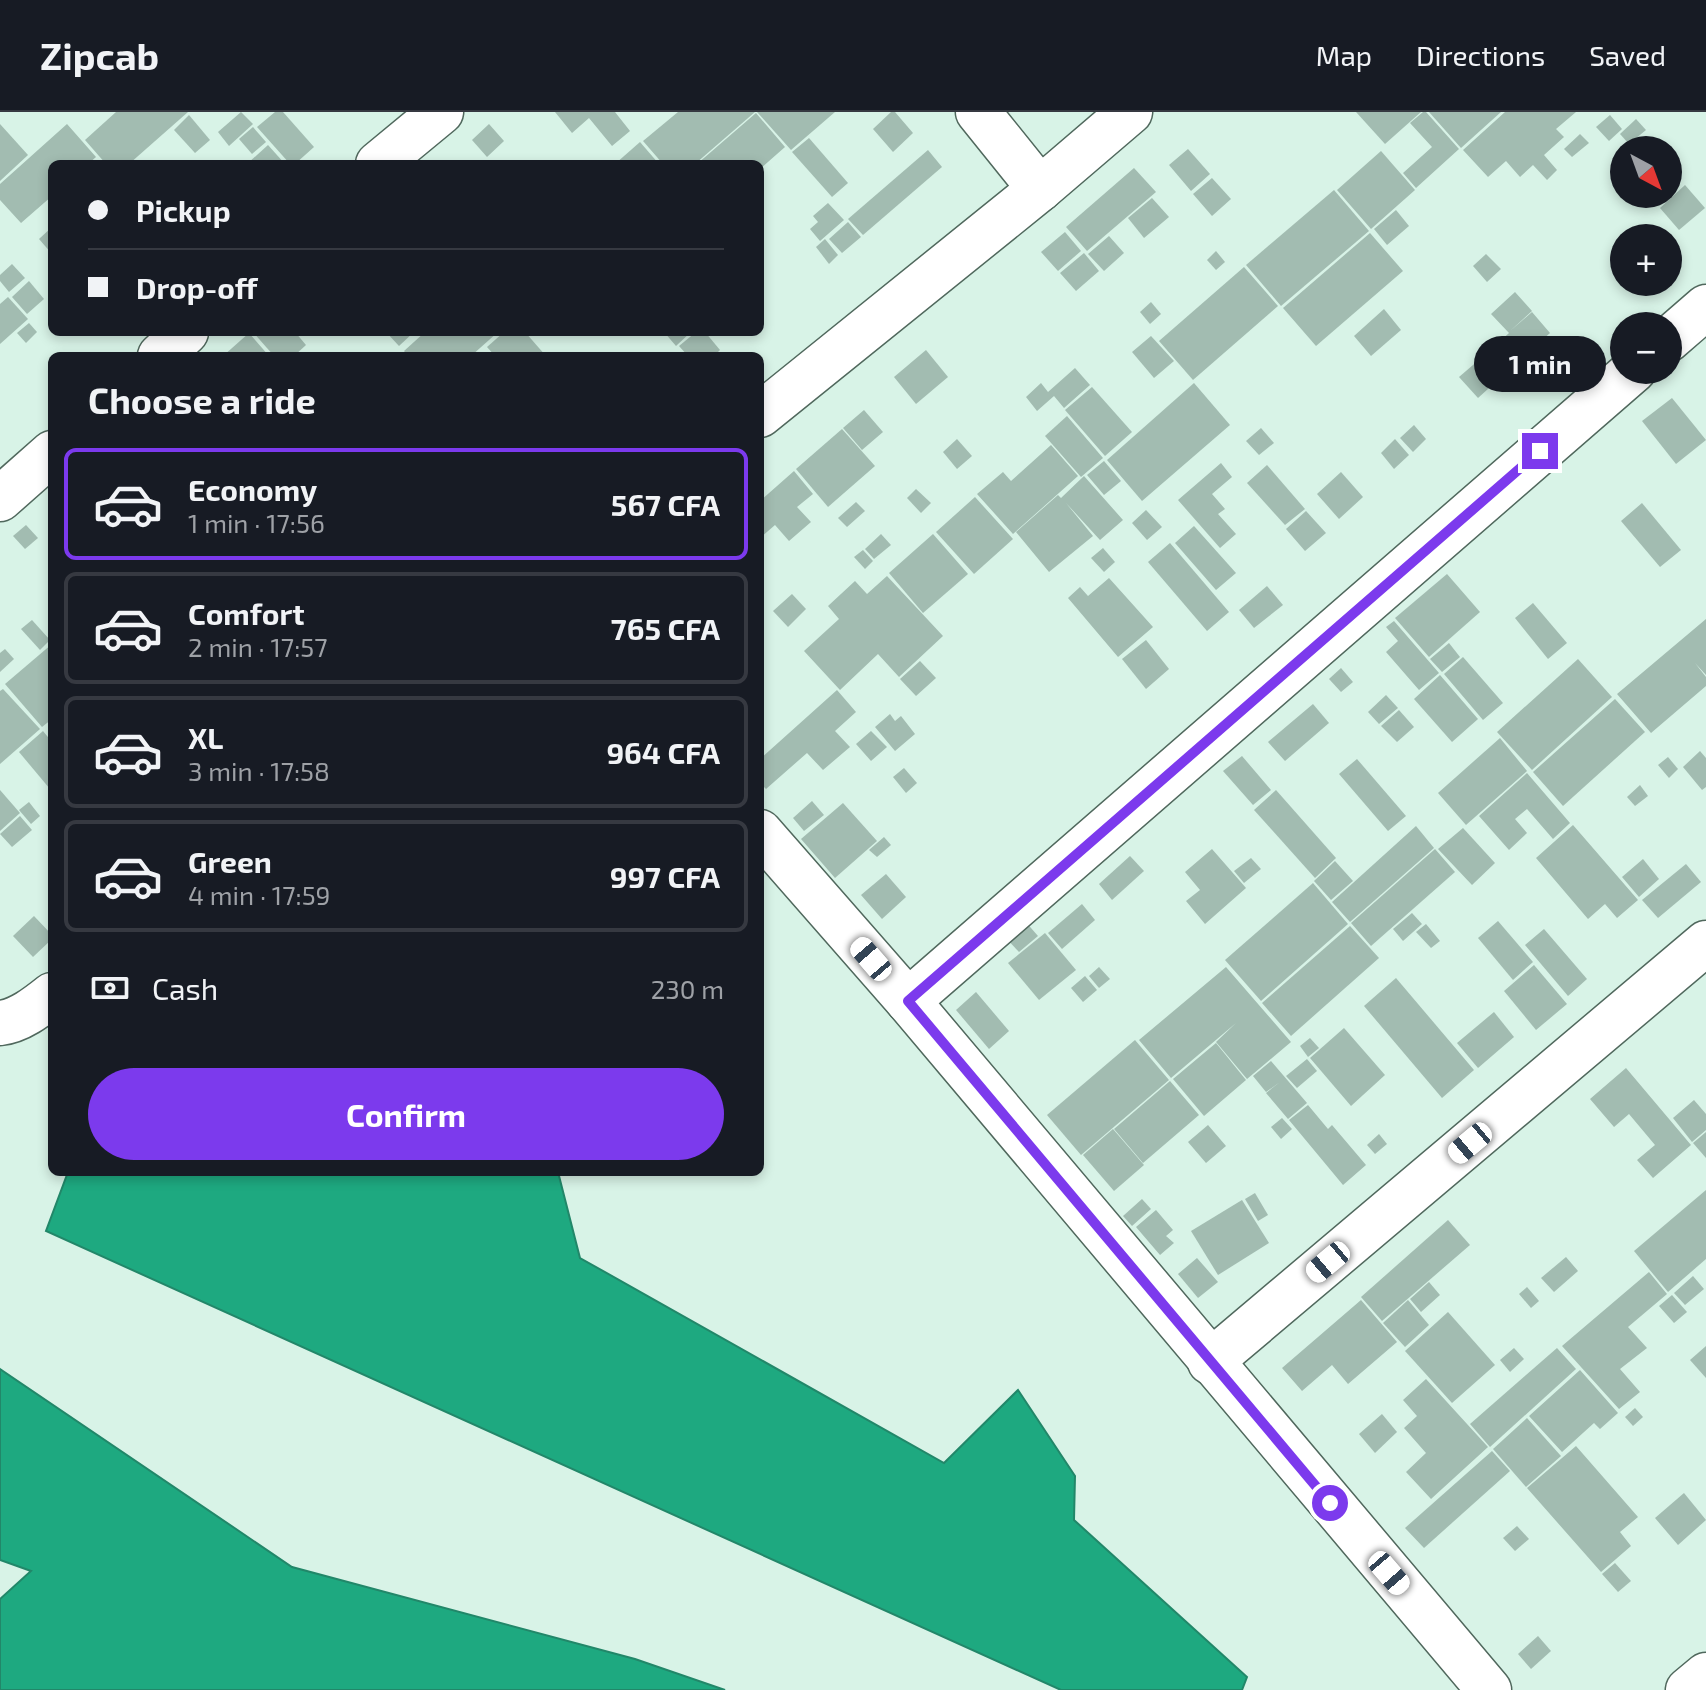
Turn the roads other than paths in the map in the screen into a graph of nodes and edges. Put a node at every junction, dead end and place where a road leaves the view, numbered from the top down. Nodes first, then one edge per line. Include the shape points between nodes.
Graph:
1 (441, 112) edge
2 (978, 112) edge
3 (1130, 112) edge
4 (383, 160) edge
5 (1040, 189) junction
6 (1706, 307) edge
7 (1682, 328) edge
8 (182, 336) edge
9 (164, 352) edge
10 (1618, 384) edge
11 (764, 412) edge
12 (48, 457) edge
13 (0, 499) edge
14 (764, 837) edge
15 (1706, 943) edge
16 (48, 998) edge
17 (908, 1001) junction
18 (0, 1023) edge
19 (1210, 1362) junction
20 (1706, 1675) edge
21 (1489, 1690) edge
22 (1688, 1690) edge

1 - 4 street
2 - 5 street
3 - 5 street
5 - 11 street
6 - 7 street
8 - 9 street
10 - 17 street
12 - 13 street
14 - 17 street
15 - 19 street
16 - 18 street
17 - 19 street
19 - 21 street
20 - 22 street

